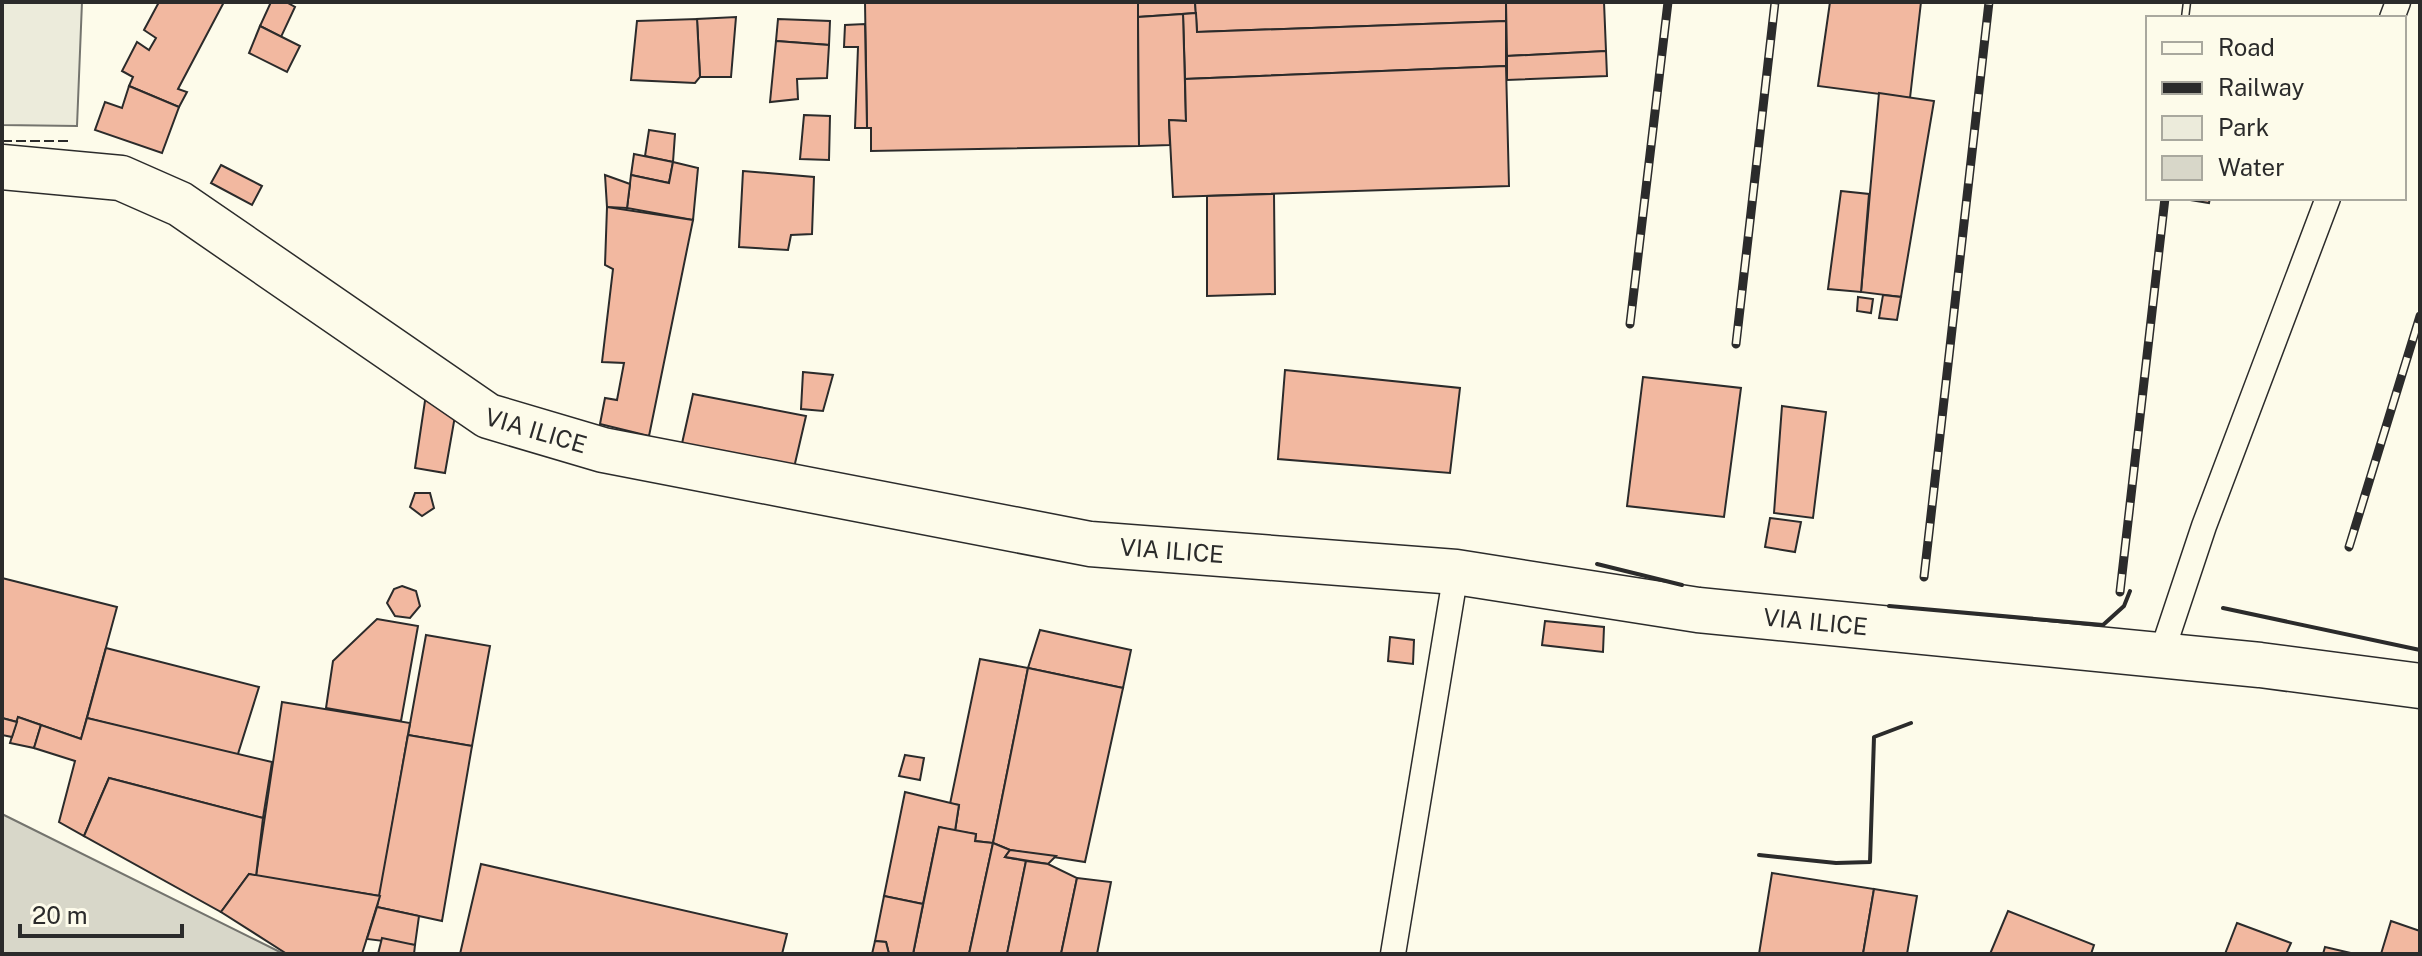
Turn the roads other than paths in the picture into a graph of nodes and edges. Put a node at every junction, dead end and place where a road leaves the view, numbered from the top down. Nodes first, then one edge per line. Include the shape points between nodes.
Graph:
1 (2, 167) edge
2 (2327, 200) edge
3 (1456, 572) junction
4 (2161, 655) junction
5 (2420, 686) edge
6 (1393, 954) edge

1 - 3 street, VIA ILICE via 121,178 180,204 488,416 528,430 603,450 1090,544
2 - 4 lane
3 - 4 street, VIA ILICE via 1698,610
3 - 6 lane
4 - 5 street, VIA ILICE

